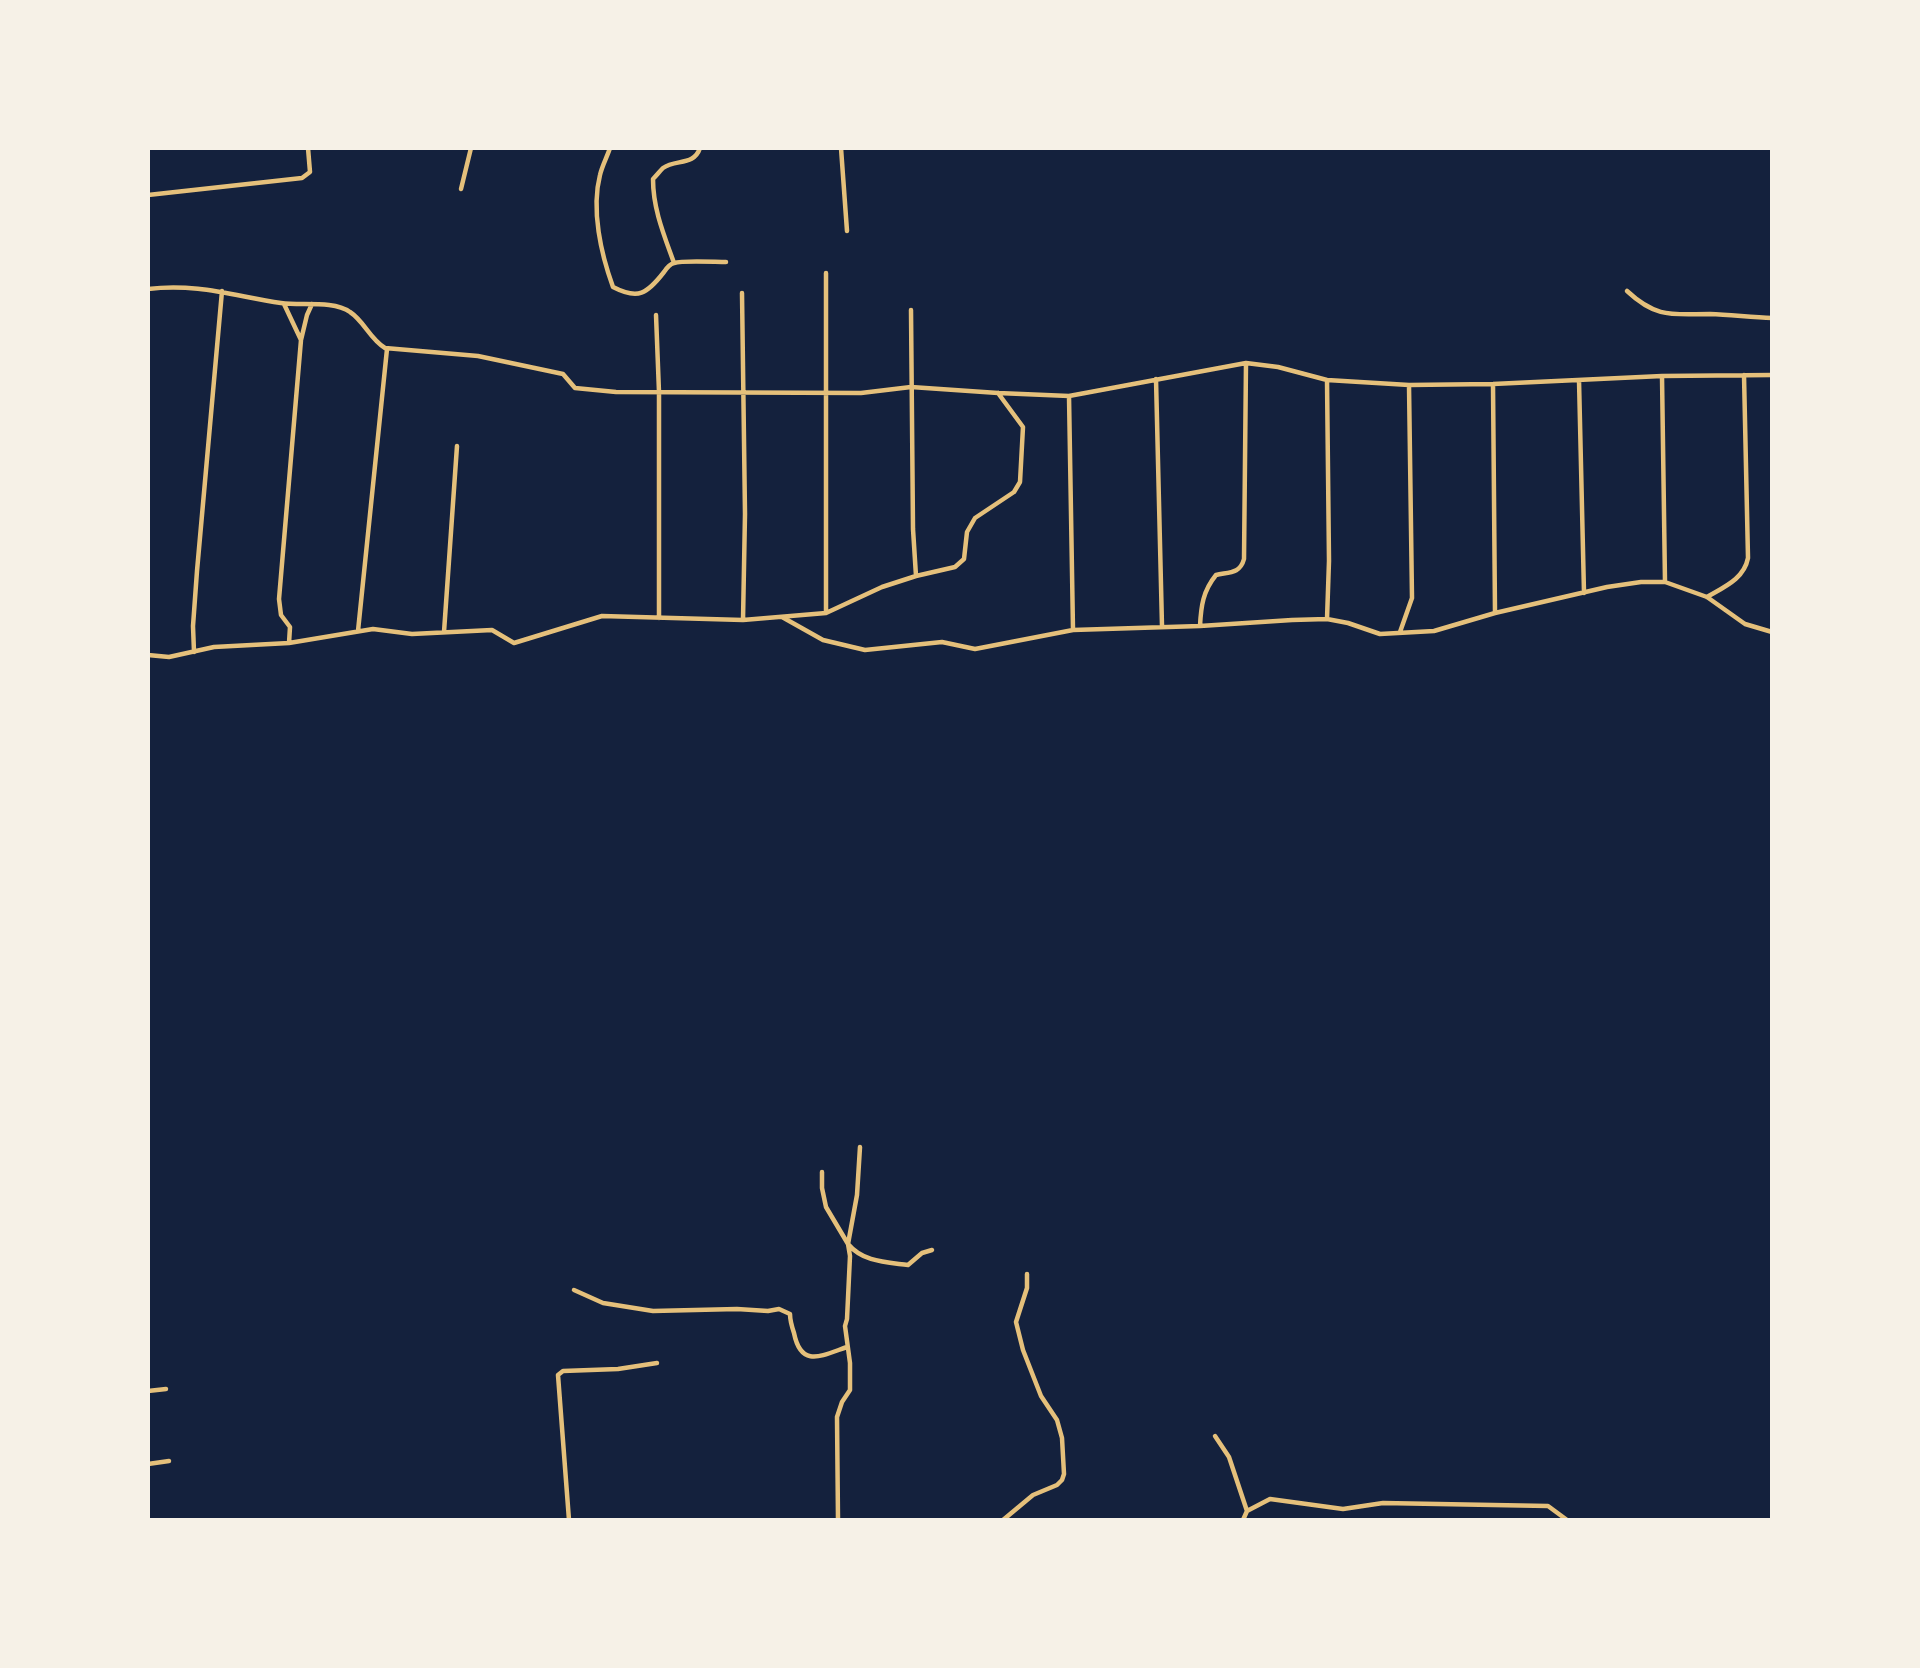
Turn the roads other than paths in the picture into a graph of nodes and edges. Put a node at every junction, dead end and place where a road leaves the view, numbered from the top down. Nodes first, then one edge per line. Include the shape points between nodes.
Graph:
1 (308, 148) edge
2 (471, 148) edge
3 (610, 148) edge
4 (700, 148) edge
5 (841, 148) edge
6 (461, 189) dead end
7 (148, 195) edge
8 (847, 231) dead end
9 (726, 262) dead end
10 (674, 263) junction
11 (826, 273) dead end
12 (148, 289) edge
13 (222, 291) junction
14 (1627, 291) dead end
15 (742, 293) dead end
16 (284, 304) junction
17 (312, 304) junction
18 (911, 310) dead end
19 (656, 315) dead end
20 (1772, 318) edge
21 (301, 340) junction
22 (387, 349) junction
23 (1246, 363) junction
24 (1744, 375) junction
25 (1772, 375) edge
26 (1662, 376) junction
27 (1156, 379) junction
28 (1327, 380) junction
29 (1579, 380) junction
30 (1409, 384) junction
31 (1493, 384) junction
32 (911, 387) junction
33 (659, 392) junction
34 (743, 393) junction
35 (827, 393) junction
36 (998, 393) junction
37 (1069, 396) junction
38 (457, 446) dead end
39 (916, 576) junction
40 (1665, 582) junction
41 (1584, 593) junction
42 (1707, 597) junction
43 (826, 613) junction
44 (1494, 613) junction
45 (782, 617) junction
46 (659, 618) junction
47 (1327, 619) junction
48 (743, 620) junction
49 (1162, 626) junction
50 (1200, 626) junction
51 (1073, 630) junction
52 (358, 631) junction
53 (444, 632) junction
54 (1400, 632) junction
55 (1772, 632) edge
56 (289, 643) junction
57 (194, 652) junction
58 (148, 655) edge
59 (860, 1147) dead end
60 (822, 1172) dead end
61 (848, 1244) junction
62 (932, 1250) dead end
63 (1027, 1274) dead end
64 (574, 1290) dead end
65 (847, 1347) junction
66 (657, 1363) dead end
67 (166, 1389) dead end
68 (148, 1390) edge
69 (1215, 1436) dead end
70 (169, 1461) dead end
71 (148, 1464) edge
72 (1247, 1511) junction
73 (568, 1520) edge
74 (838, 1520) edge
75 (1003, 1520) edge
76 (1243, 1520) edge
77 (1567, 1520) edge

1 - 7 street via 310,172 302,178
2 - 6 street
3 - 10 street via 599,177 597,217 613,286 627,294 642,294
4 - 10 street via 690,161 663,168 654,179 653,194
5 - 8 street
9 - 10 street
11 - 35 street
12 - 13 street via 165,286
13 - 16 street
13 - 57 street via 196,582
14 - 20 street via 1642,305 1677,315
15 - 34 street
16 - 17 street
16 - 21 street
17 - 21 street
17 - 22 street via 351,312
18 - 32 street
19 - 33 street
21 - 56 street via 279,599 281,615 290,627
22 - 33 street via 478,356 552,371 563,374 575,388
22 - 52 street
23 - 27 street
23 - 28 street
23 - 50 street via 1244,559 1236,572 1215,575 1209,584 1201,607
24 - 25 street
24 - 26 street
24 - 42 street via 1748,558 1742,574
26 - 29 street
26 - 40 street
27 - 37 street
27 - 49 street
28 - 30 street
28 - 47 street
29 - 31 street
29 - 41 street
30 - 31 street
30 - 54 street via 1412,598
31 - 44 street
32 - 35 street
32 - 36 street
32 - 39 street
33 - 34 street
33 - 46 street
34 - 35 street
34 - 48 street
35 - 43 street
36 - 37 street
36 - 39 street via 1023,427 1020,482 1014,492 975,518 967,532 964,559 955,567
37 - 51 street
38 - 53 street
39 - 43 street
40 - 41 street via 1641,582
40 - 42 street
41 - 44 street
42 - 55 street via 1745,624
43 - 45 street
44 - 54 street via 1434,631
45 - 48 street
45 - 51 street via 823,640 865,650 942,642 975,649
46 - 48 street
46 - 53 street via 602,616 514,643 492,630
47 - 50 street
47 - 54 street via 1380,634
49 - 50 street
49 - 51 street
52 - 53 street
52 - 56 street
56 - 57 street
57 - 58 street via 168,657
59 - 61 street
60 - 61 street via 826,1207
61 - 62 street via 856,1254 869,1259 908,1265
61 - 65 street
63 - 75 street via 1027,1288 1016,1322 1041,1396 1057,1420 1064,1474 1057,1485 1033,1495
64 - 65 street via 603,1303 653,1311 779,1309 790,1314 797,1346 807,1357
65 - 74 street via 850,1390 837,1417
66 - 73 street via 563,1371 558,1375
67 - 68 street
69 - 72 street via 1229,1456
70 - 71 street
72 - 76 street
72 - 77 street via 1270,1499 1343,1509 1383,1503 1548,1506

